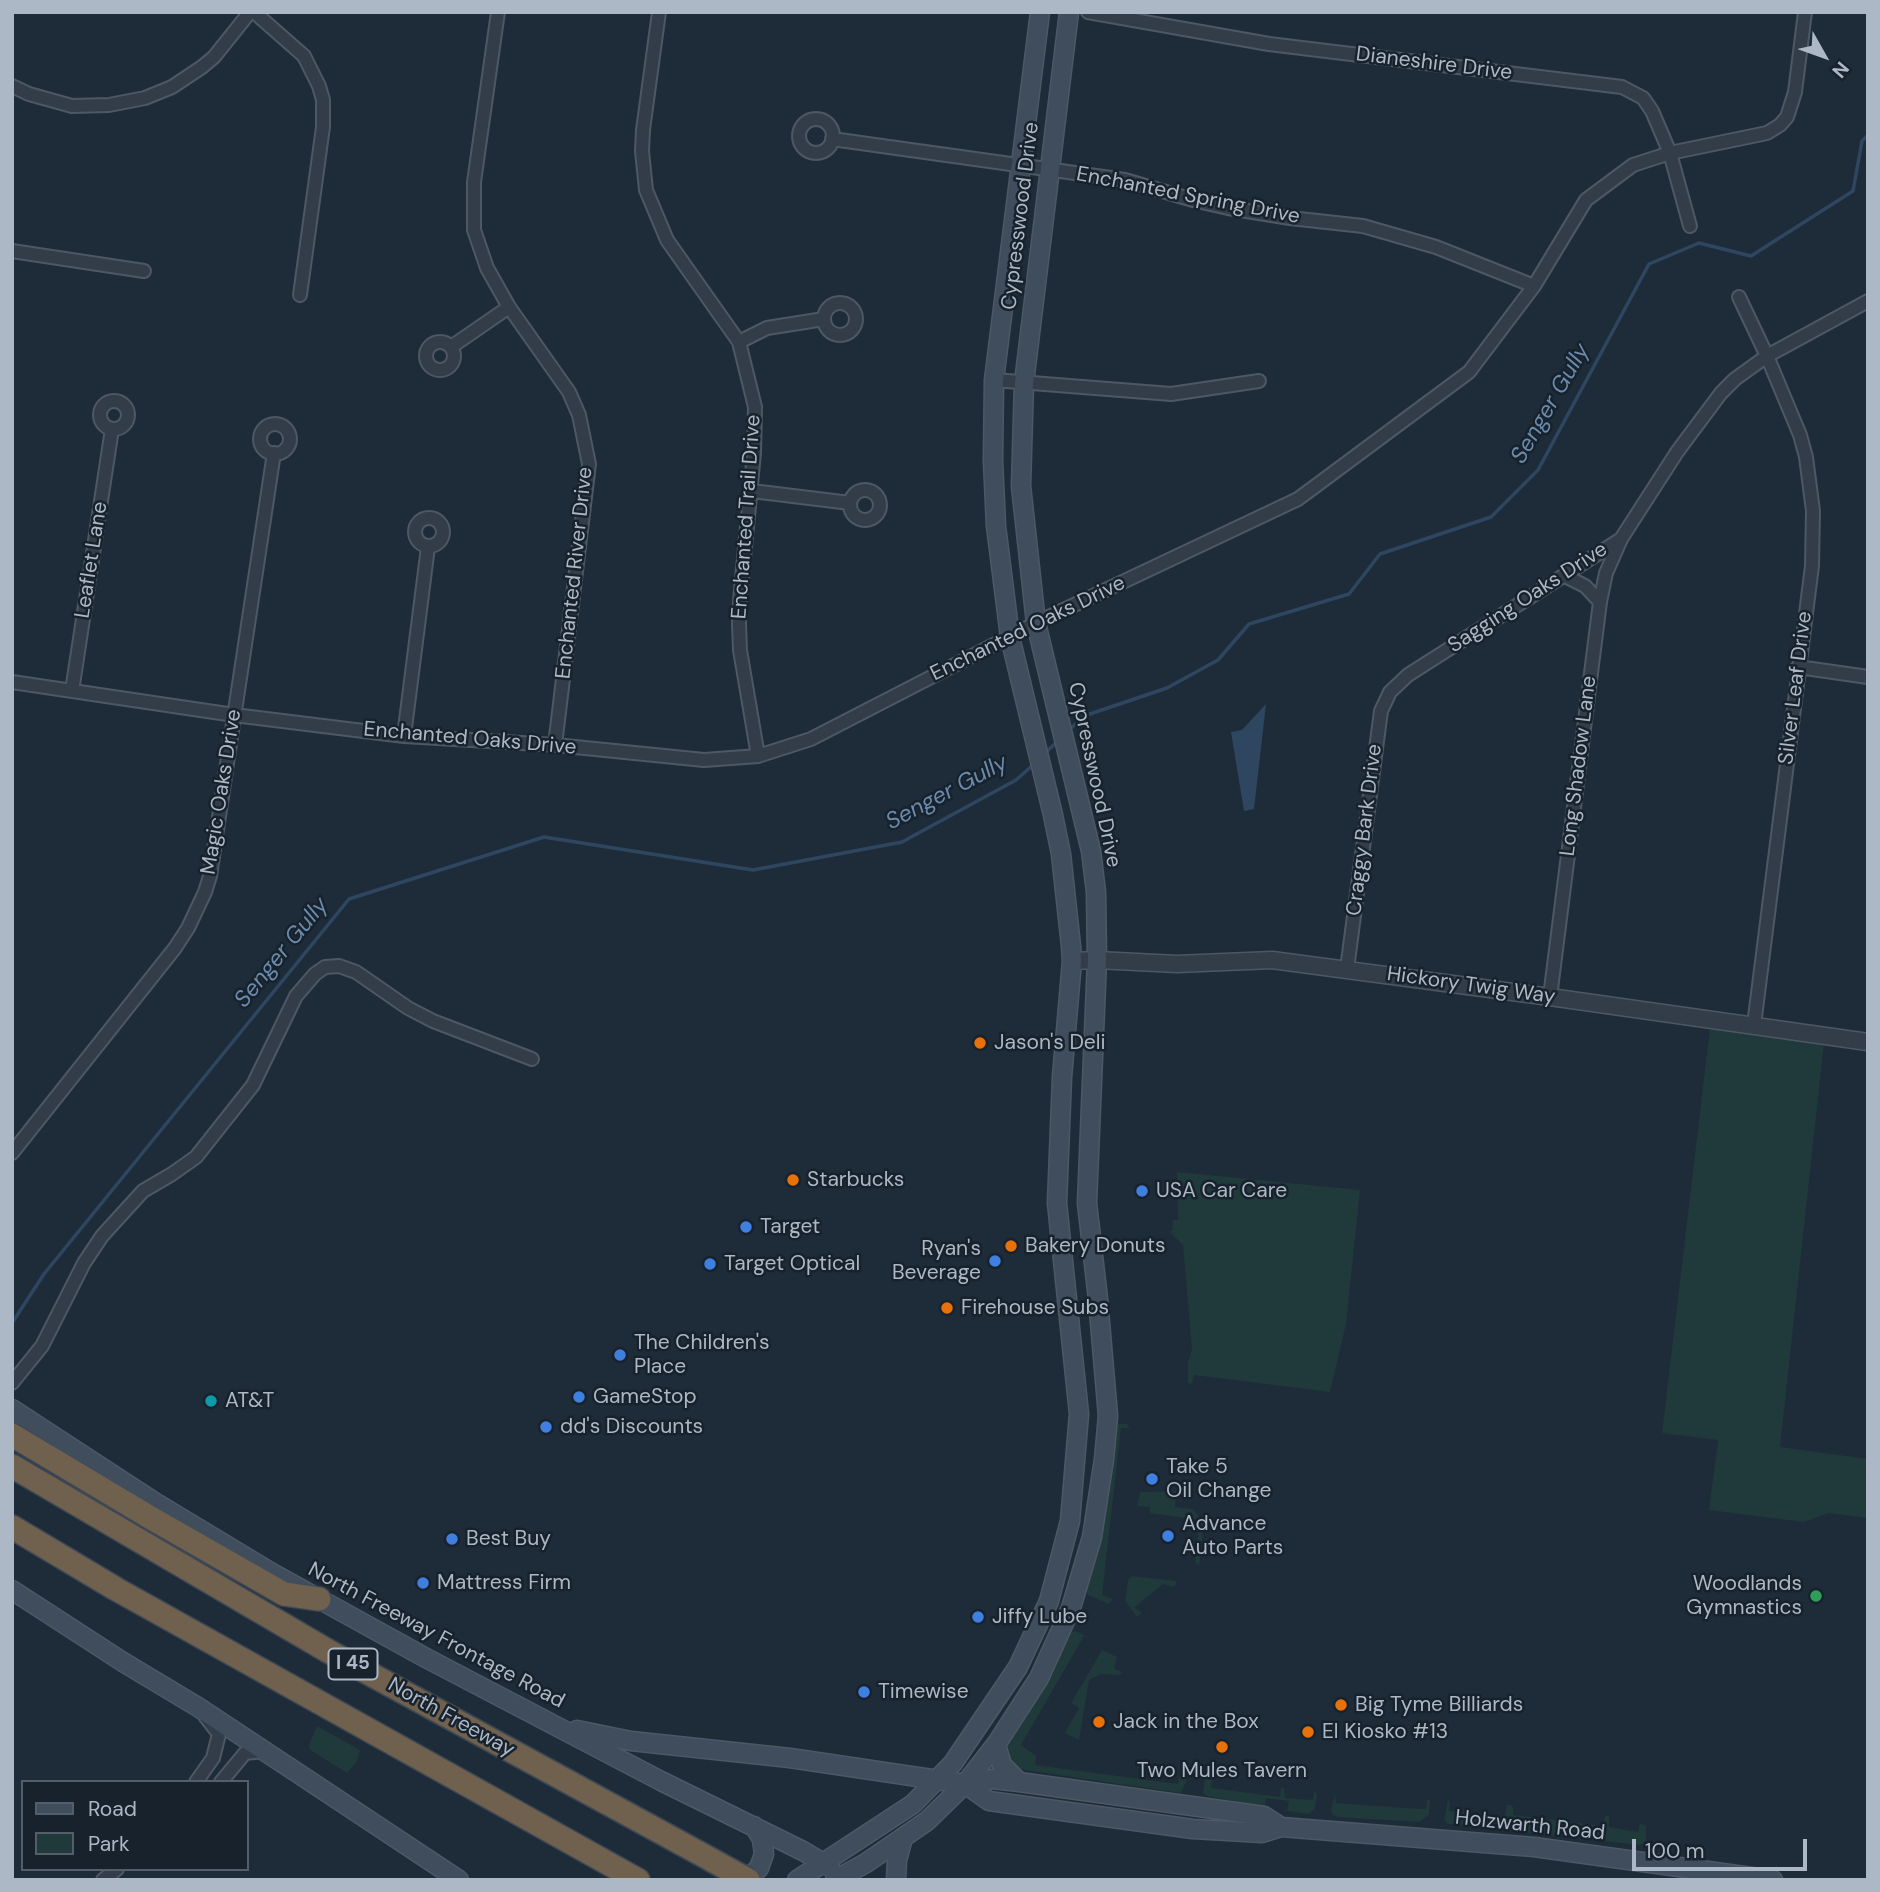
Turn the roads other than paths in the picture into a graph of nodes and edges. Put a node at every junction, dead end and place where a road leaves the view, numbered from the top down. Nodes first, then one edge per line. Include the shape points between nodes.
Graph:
1 (252, 12) edge
2 (498, 12) edge
3 (659, 12) edge
4 (1040, 12) edge
5 (1069, 12) edge
6 (1088, 12) edge
7 (1805, 12) edge
8 (12, 86) edge
9 (832, 139) dead end
10 (1670, 153) junction
11 (1022, 166) junction
12 (1049, 169) junction
13 (1690, 226) dead end
14 (12, 251) edge
15 (144, 271) dead end
16 (1534, 286) junction
17 (300, 295) dead end
18 (1739, 297) dead end
19 (1868, 301) edge
20 (509, 307) junction
21 (824, 319) dead end
22 (739, 342) junction
23 (451, 347) dead end
24 (1767, 356) junction
25 (995, 380) junction
26 (1259, 381) dead end
27 (1024, 383) junction
28 (112, 429) dead end
29 (274, 453) dead end
30 (752, 491) junction
31 (850, 503) dead end
32 (1621, 539) junction
33 (428, 547) dead end
34 (1565, 576) junction
35 (1600, 602) junction
36 (1037, 623) junction
37 (1010, 637) junction
38 (1798, 667) junction
39 (1868, 677) edge
40 (12, 682) edge
41 (72, 691) junction
42 (1390, 692) joint
43 (234, 715) junction
44 (404, 736) junction
45 (555, 745) junction
46 (758, 756) junction
47 (1091, 851) junction
48 (1061, 854) junction
49 (1097, 960) junction
50 (1072, 961) junction
51 (1347, 969) junction
52 (1550, 997) junction
53 (1754, 1026) junction
54 (1868, 1042) edge
55 (532, 1059) dead end
56 (12, 1153) edge
57 (1057, 1203) junction
58 (1087, 1203) junction
59 (12, 1383) edge
60 (12, 1409) edge
61 (1079, 1414) junction
62 (1108, 1416) junction
63 (12, 1435) edge
64 (12, 1466) edge
65 (12, 1527) edge
66 (12, 1590) edge
67 (318, 1599) junction
68 (198, 1707) junction
69 (557, 1726) junction
70 (996, 1745) junction
71 (264, 1751) junction
72 (937, 1779) junction
73 (197, 1780) edge
74 (223, 1780) edge
75 (1018, 1782) junction
76 (965, 1784) junction
77 (753, 1826) junction
78 (1281, 1827) junction
79 (904, 1838) junction
80 (824, 1863) junction
81 (843, 1878) edge
82 (459, 1880) edge
83 (638, 1880) edge
84 (747, 1880) edge
85 (797, 1880) edge
86 (897, 1880) edge
87 (1773, 1880) edge

1 - 8 street via 202,67 145,98 72,106
1 - 17 street via 304,56 323,100
2 - 20 street, Enchanted River Drive via 473,204 479,248
3 - 22 street, Enchanted Trail Drive via 643,130 646,190 667,240
4 - 11 main road, Cypresswood Drive
5 - 12 main road, Cypresswood Drive
6 - 10 street, Dianeshire Drive via 1269,44 1622,88 1647,103
7 - 10 street, Enchanted Oaks Drive via 1792,106 1780,125 1767,133
9 - 11 street, Enchanted Spring Drive
10 - 13 street, Dianeshire Drive
10 - 16 street, Enchanted Oaks Drive via 1633,165 1586,200
11 - 12 street, Enchanted Spring Drive
11 - 25 main road, Cypresswood Drive
12 - 16 street, Enchanted Spring Drive via 1125,180 1228,208 1363,226 1436,247
12 - 27 main road, Cypresswood Drive
14 - 15 street
16 - 36 street, Enchanted Oaks Drive via 1469,372 1298,499
18 - 24 street, Silver Leaf Drive
19 - 24 street, Sagging Oaks Drive
20 - 23 street
20 - 45 street, Enchanted River Drive via 569,392 589,464
21 - 22 street via 767,328
22 - 30 street, Enchanted Trail Drive via 755,407
24 - 32 street, Sagging Oaks Drive via 1721,393
24 - 38 street, Silver Leaf Drive via 1800,435 1813,511 1812,566
25 - 27 street
25 - 37 main road, Cypresswood Drive via 996,527
26 - 27 street via 1171,394
27 - 36 main road, Cypresswood Drive via 1021,486
28 - 41 street, Leaflet Lane
29 - 43 street, Magic Oaks Drive
30 - 31 street
30 - 46 street, Enchanted Trail Drive via 740,600 740,650
32 - 34 street, Sagging Oaks Drive
32 - 35 street, Long Shadow Lane
33 - 44 street
34 - 35 street via 1585,586
34 - 42 street, Sagging Oaks Drive via 1408,675
35 - 52 street, Long Shadow Lane
36 - 37 street, Enchanted Oaks Drive
36 - 47 main road, Cypresswood Drive
37 - 46 street, Enchanted Oaks Drive via 811,739
37 - 48 main road, Cypresswood Drive
38 - 39 street
38 - 53 street, Silver Leaf Drive
40 - 41 street, Enchanted Oaks Drive
41 - 43 street, Enchanted Oaks Drive
42 - 51 street, Craggy Bark Drive via 1381,711
43 - 44 street, Enchanted Oaks Drive
43 - 56 street, Magic Oaks Drive via 210,876 197,912 175,948
44 - 45 street, Enchanted Oaks Drive
45 - 46 street, Enchanted Oaks Drive via 704,760
47 - 48 main road
47 - 49 main road, Cypresswood Drive
48 - 50 main road, Cypresswood Drive
49 - 50 street, Hickory Twig Way
49 - 51 street, Hickory Twig Way via 1177,964 1254,960
49 - 58 main road, Cypresswood Drive
50 - 57 main road, Cypresswood Drive
51 - 52 street, Hickory Twig Way
52 - 53 street, Hickory Twig Way
53 - 54 street, Hickory Twig Way
55 - 59 street via 433,1021 356,972 325,967 296,996 253,1085 195,1157 143,1191 102,1236 42,1346
57 - 58 main road
57 - 61 main road, Cypresswood Drive
58 - 62 main road, Cypresswood Drive
60 - 67 main road, North Freeway Frontage Road via 156,1503
61 - 62 main road
61 - 72 main road, Cypresswood Drive via 1070,1521 1049,1601 1018,1667 953,1763
62 - 70 main road, Cypresswood Drive via 1096,1516 1077,1589 1039,1678
63 - 67 highway via 284,1594
64 - 84 highway, North Freeway / I 45, bridge via 328,1651
65 - 83 highway, I 45
66 - 68 main road
67 - 69 main road, North Freeway Frontage Road
68 - 71 main road
68 - 73 street via 219,1734 213,1758
69 - 72 main road, Holzwarth Road via 631,1741
69 - 77 main road, North Freeway Frontage Road
70 - 75 main road via 1002,1765
70 - 76 main road, Cypresswood Drive
71 - 74 street via 245,1754
71 - 82 main road
72 - 76 main road, Holzwarth Road
72 - 80 main road, Cypresswood Drive via 913,1804
75 - 76 main road, Holzwarth Road via 992,1779
75 - 78 main road, Holzwarth Road via 1264,1816
76 - 78 main road, Holzwarth Road via 989,1801 1193,1829 1262,1833
76 - 79 main road, Cypresswood Drive
77 - 80 main road, North Freeway Frontage Road
77 - 84 main road via 762,1839 764,1854
78 - 87 main road, Holzwarth Road via 1580,1852
79 - 81 main road, Cypresswood Drive
79 - 86 main road
80 - 81 main road, North Freeway Frontage Road
80 - 85 main road, Cypresswood Drive

